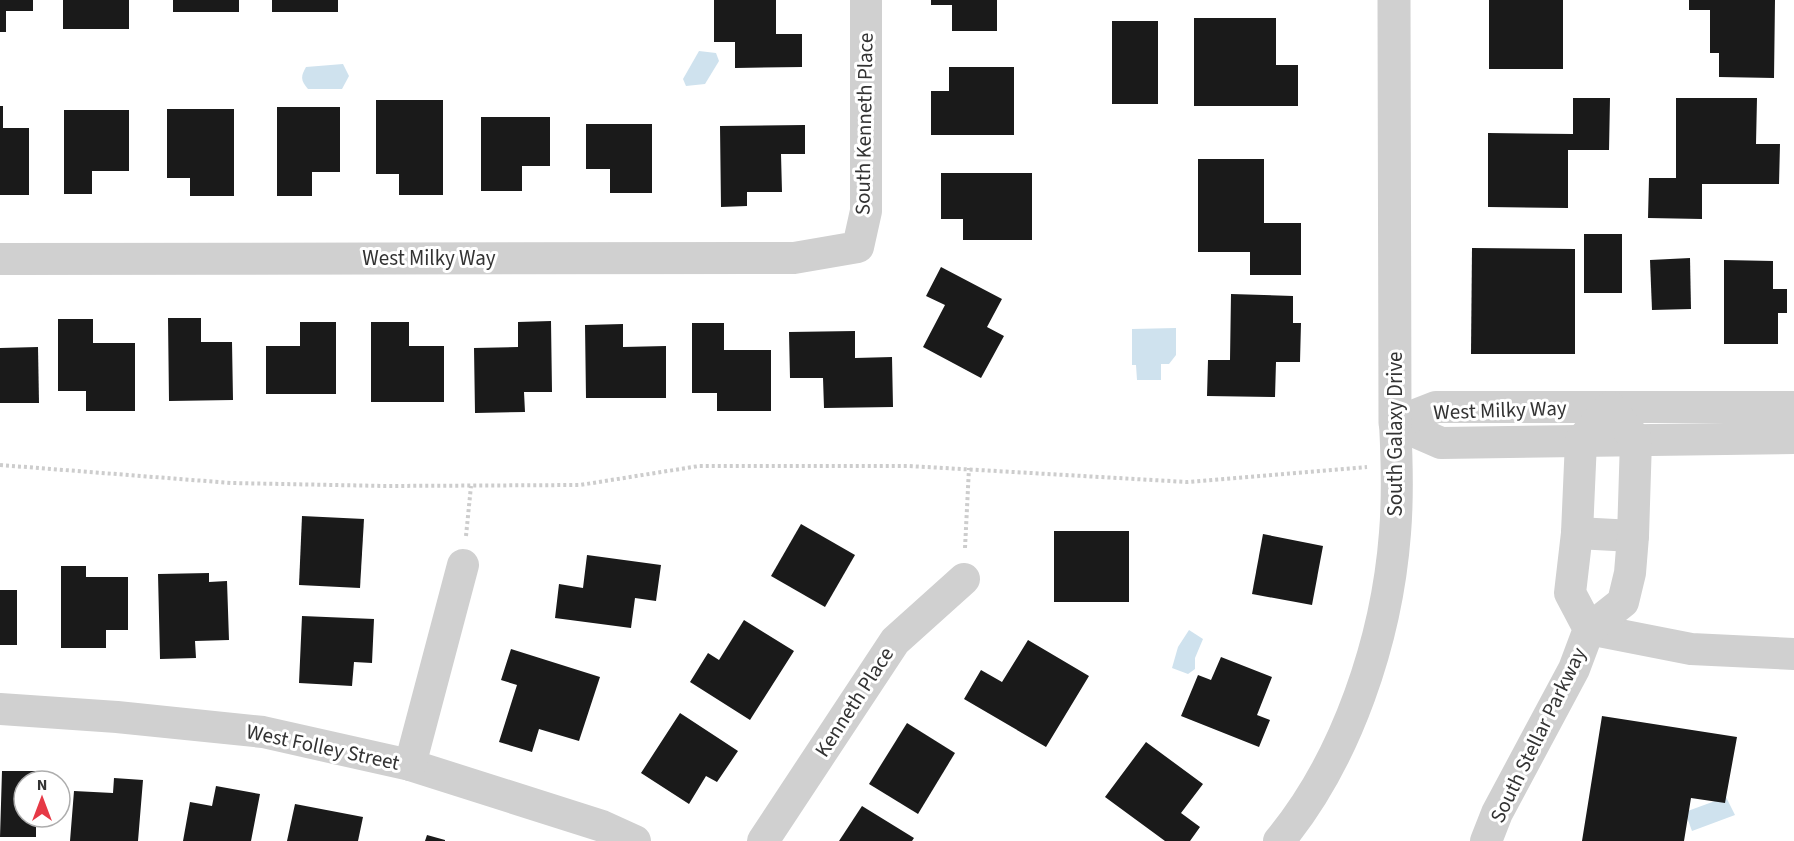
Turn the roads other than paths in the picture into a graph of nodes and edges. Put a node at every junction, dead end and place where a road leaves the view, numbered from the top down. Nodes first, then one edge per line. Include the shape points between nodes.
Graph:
1 (866, 0) edge
2 (1394, 0) edge
3 (858, 247) joint
4 (0, 259) edge
5 (1610, 407) junction
6 (1794, 407) edge
7 (1395, 423) junction
8 (1794, 438) edge
9 (1636, 440) junction
10 (1581, 441) junction
11 (1577, 533) junction
12 (1633, 536) junction
13 (464, 565) road end
14 (964, 579) road end
15 (1589, 629) junction
16 (1794, 654) edge
17 (0, 709) edge
18 (410, 765) junction
19 (635, 841) edge
20 (763, 841) edge
21 (1279, 841) edge
22 (1486, 841) edge

1 - 3 street, South Kenneth Place via 866,211
2 - 7 street, South Galaxy Drive
3 - 4 street, West Milky Way via 794,258
5 - 6 street, West Milky Way
5 - 7 street, West Milky Way via 1436,407
5 - 9 street
5 - 10 street
7 - 10 street, West Milky Way via 1441,443
7 - 21 street, South Galaxy Drive via 1395,533 1386,602 1356,704 1335,757 1310,800
8 - 9 street, West Milky Way
9 - 10 street, West Milky Way
9 - 12 street, South Stellar Parkway
10 - 11 street, South Stellar Parkway
11 - 12 street
11 - 15 street, South Stellar Parkway via 1570,593
12 - 15 street, South Stellar Parkway via 1623,602
13 - 18 street
14 - 20 street, Kenneth Place via 895,641
15 - 16 street via 1691,650
15 - 22 street, South Stellar Parkway via 1574,669
17 - 18 street, West Folley Street via 263,732
18 - 19 street, West Folley Street via 602,826

